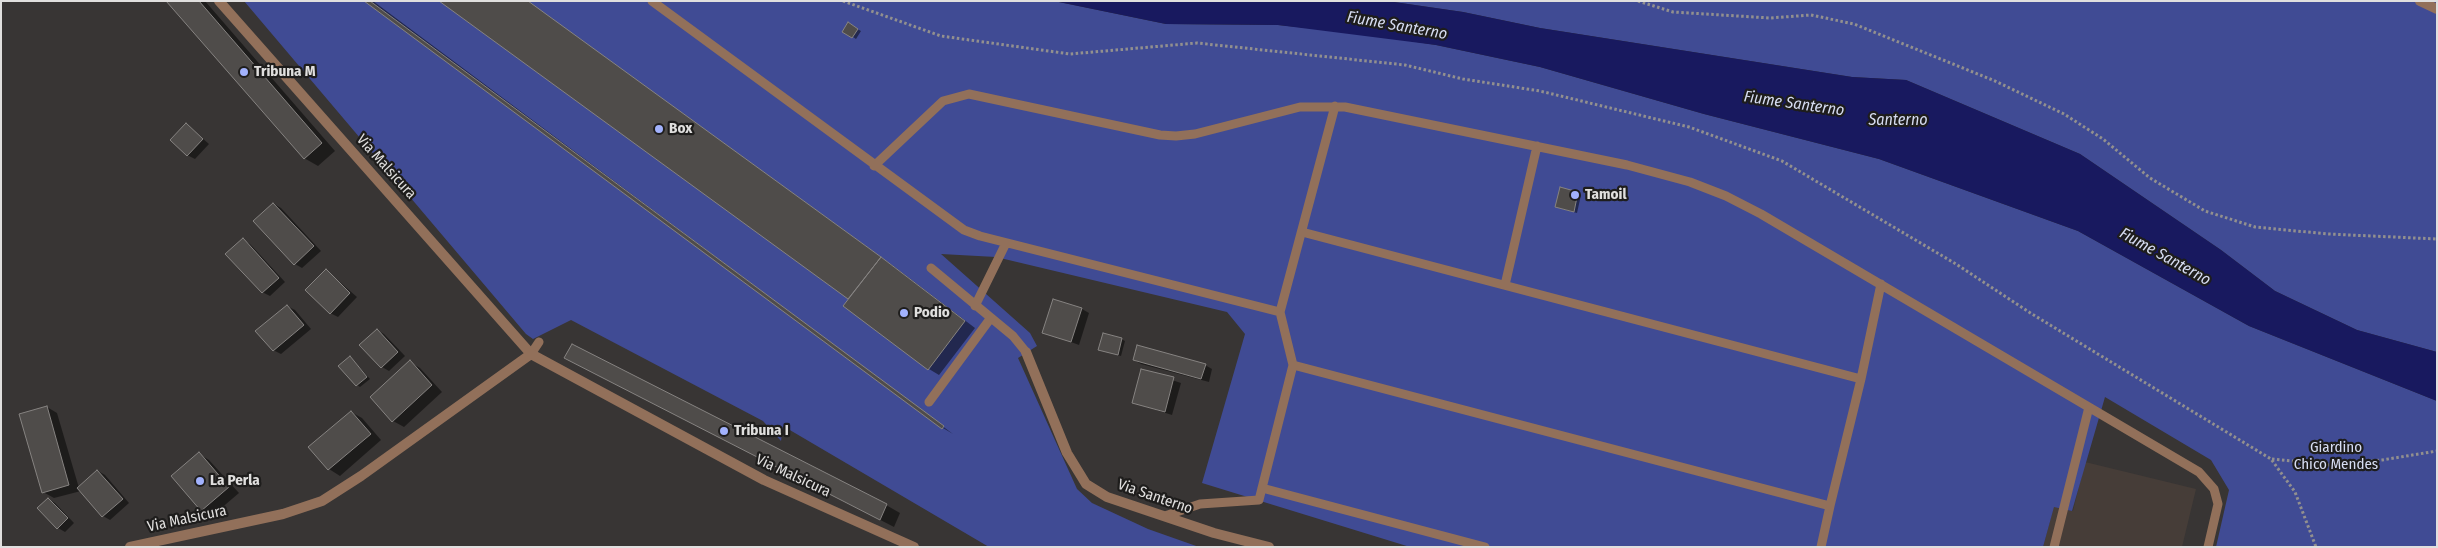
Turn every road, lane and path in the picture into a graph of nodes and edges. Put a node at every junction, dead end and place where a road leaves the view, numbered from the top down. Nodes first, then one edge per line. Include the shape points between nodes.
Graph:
1 (219, 1) edge
2 (652, 1) edge
3 (1638, 1) edge
4 (2420, 1) edge
5 (2437, 9) edge
6 (1335, 106) junction
7 (1537, 146) junction
8 (874, 166) junction
9 (1302, 232) junction
10 (2437, 239) edge
11 (1006, 243) junction
12 (931, 268) dead end
13 (1881, 284) junction
14 (1505, 285) junction
15 (975, 306) junction
16 (1280, 312) junction
17 (990, 319) junction
18 (539, 342) dead end
19 (1026, 352) joint
20 (531, 354) junction
21 (1293, 365) junction
22 (1861, 379) junction
23 (929, 402) dead end
24 (2089, 407) junction
25 (2437, 451) edge
26 (2271, 459) dead end
27 (1262, 488) junction
28 (1830, 506) junction
29 (1165, 516) junction
30 (130, 547) edge
31 (914, 547) edge
32 (1269, 547) edge
33 (1485, 547) edge
34 (1821, 547) edge
35 (2054, 547) edge
36 (2208, 547) edge

1 - 20 street, Via Malsicura
2 - 8 lane
3 - 10 path via 1673,12 1770,18 1811,15 1854,24 1995,81 2064,114 2103,139 2150,178 2205,211 2255,227
4 - 5 street
6 - 7 lane
6 - 8 lane via 1300,107 1176,136 969,94 943,101
6 - 9 lane
7 - 13 lane via 1627,165 1690,182 1726,196
7 - 14 lane
8 - 11 lane via 953,224
9 - 14 lane
9 - 16 lane
11 - 15 lane
11 - 16 lane
12 - 15 lane
13 - 22 lane
13 - 24 lane
14 - 22 lane
15 - 17 lane
16 - 21 lane
17 - 19 lane via 1013,336
17 - 23 lane
18 - 20 lane
19 - 29 street, Via Santerno via 1067,452 1086,484 1107,497
20 - 30 street, Via Malsicura via 322,502 283,514
20 - 31 street, Via Malsicura via 764,480
21 - 27 lane
21 - 28 lane
22 - 28 lane
24 - 35 lane
24 - 36 lane via 2199,472 2214,489 2218,504
25 - 26 path via 2329,465
27 - 29 lane via 1259,500 1200,504
27 - 33 lane
28 - 34 lane
29 - 32 street, Via Santerno

